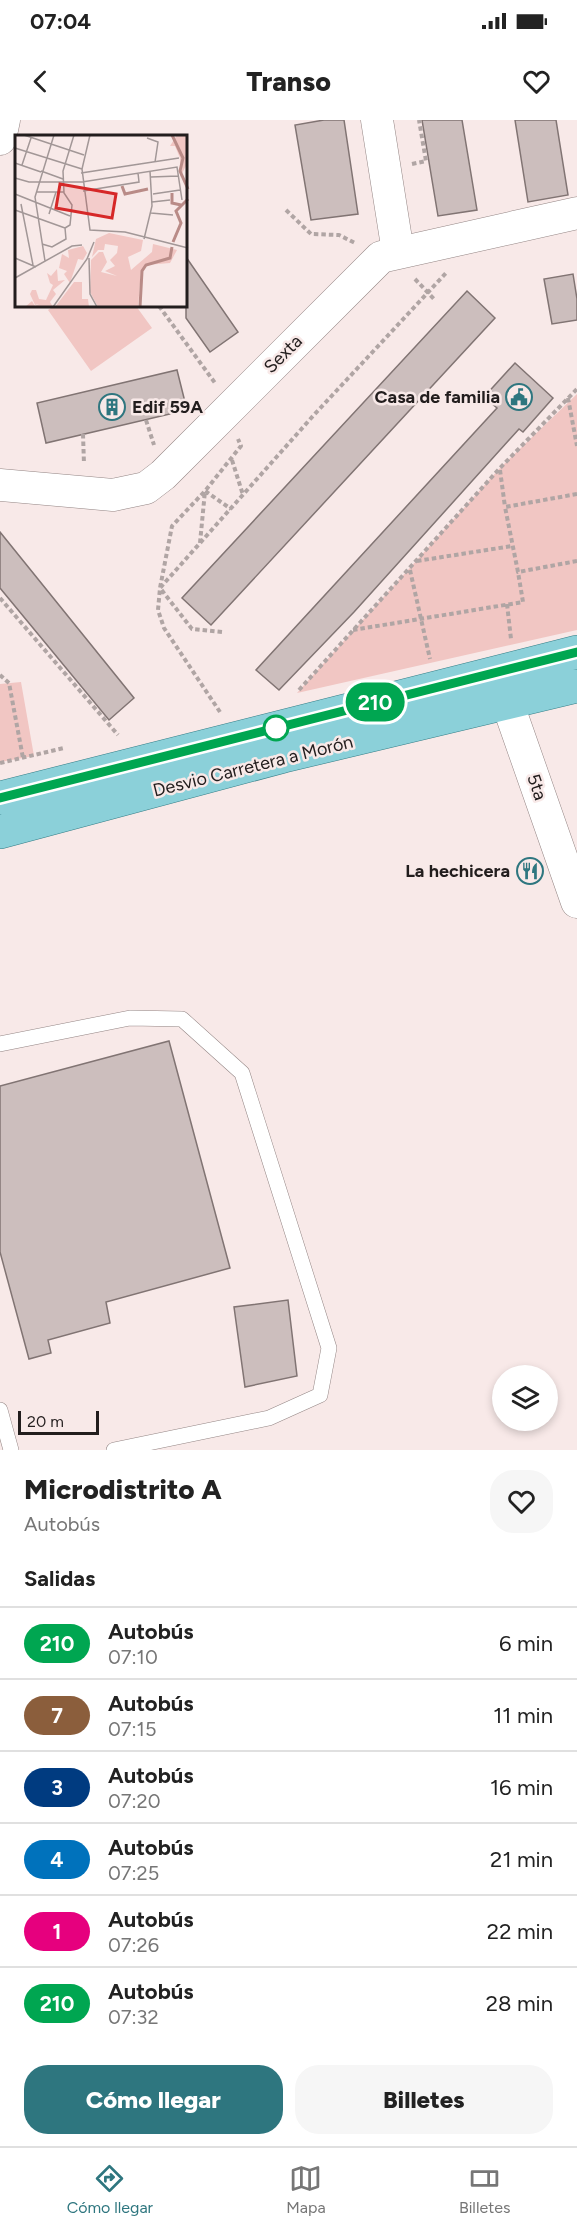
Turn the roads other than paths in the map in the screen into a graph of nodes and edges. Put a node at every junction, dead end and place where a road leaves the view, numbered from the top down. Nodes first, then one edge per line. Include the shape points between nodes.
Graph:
1 (4, 120) edge
2 (377, 120) edge
3 (0, 139) edge
4 (577, 213) edge
5 (399, 252) junction
6 (0, 485) edge
7 (577, 652) edge
8 (497, 672) junction
9 (577, 686) edge
10 (508, 704) junction
11 (0, 798) edge
12 (0, 832) edge
13 (577, 902) edge
14 (0, 1044) edge
15 (0, 1410) edge
16 (11, 1450) edge
17 (114, 1450) edge

1 - 3 street
2 - 5 street
4 - 5 street, Sexta
5 - 6 street, Sexta via 381,257 163,476 146,488 113,495
7 - 8 main road, Desvio Carretera a Morón
8 - 10 street, 5ta
8 - 11 main road, Desvio Carretera a Morón
9 - 10 main road, Desvio Carretera a Morón
10 - 12 main road, Desvio Carretera a Morón via 284,756
10 - 13 street, 5ta
14 - 17 lane via 130,1018 182,1019 242,1073 329,1348 320,1395 269,1418
15 - 16 lane

